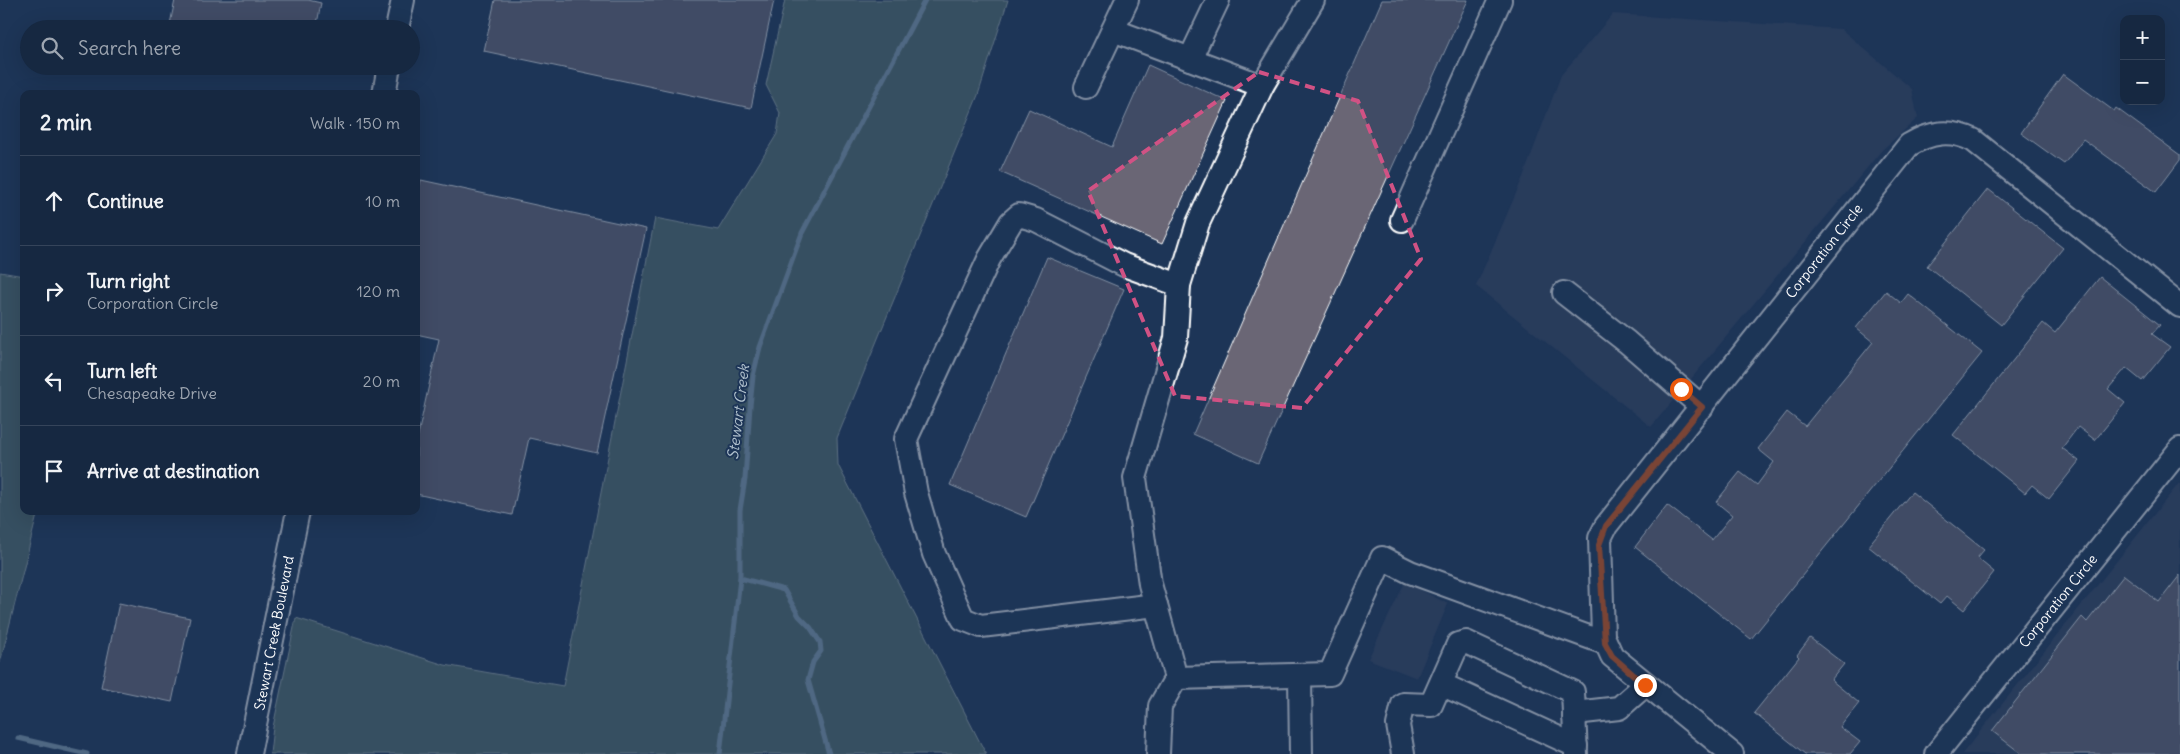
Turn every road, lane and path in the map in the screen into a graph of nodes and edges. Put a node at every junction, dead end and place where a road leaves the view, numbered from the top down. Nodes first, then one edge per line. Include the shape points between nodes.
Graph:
1 (403, 0) edge
2 (1127, 0) edge
3 (1218, 0) edge
4 (1313, 0) edge
5 (1500, 0) edge
6 (399, 20) edge
7 (1113, 30) junction
8 (1190, 59) junction
9 (387, 75) edge
10 (1262, 86) junction
11 (1086, 87) dead end
12 (385, 90) edge
13 (1402, 220) dead end
14 (1179, 285) junction
15 (1564, 293) dead end
16 (2180, 306) edge
17 (1702, 407) junction
18 (2180, 448) edge
19 (297, 515) edge
20 (1156, 605) junction
21 (1605, 643) junction
22 (1300, 675) junction
23 (1176, 678) junction
24 (1441, 684) junction
25 (1645, 685) junction
26 (1574, 717) junction
27 (1576, 750) edge
28 (250, 754) edge
29 (1158, 754) edge
30 (1301, 754) edge
31 (1403, 754) edge
32 (1732, 754) edge
33 (1936, 754) edge

1 - 6 street
2 - 7 street
3 - 8 street
4 - 10 street
5 - 13 street
7 - 8 street
7 - 11 street
8 - 10 street
9 - 12 street
10 - 14 street via 1198,223
14 - 20 street via 1176,338 1135,478
14 - 20 street via 1124,265 1036,220 1019,215 1010,222 989,259 906,439 916,493 934,554 963,619 981,626
15 - 17 street via 1628,342
16 - 17 street, Corporation Circle via 1973,140 1962,134 1930,134 1903,150
17 - 21 street, Corporation Circle via 1606,526 1600,538
18 - 33 street, Corporation Circle
19 - 28 street, Stewart Creek Boulevard
20 - 23 street
21 - 22 street via 1410,572 1382,558 1330,674
21 - 25 street via 1612,656
22 - 23 street
22 - 30 street
23 - 29 street via 1160,706
24 - 26 street via 1458,644 1466,642 1573,692
24 - 27 street
24 - 31 street via 1431,705 1403,704 1398,725
25 - 26 street via 1619,708 1584,712
25 - 32 street
26 - 27 street

